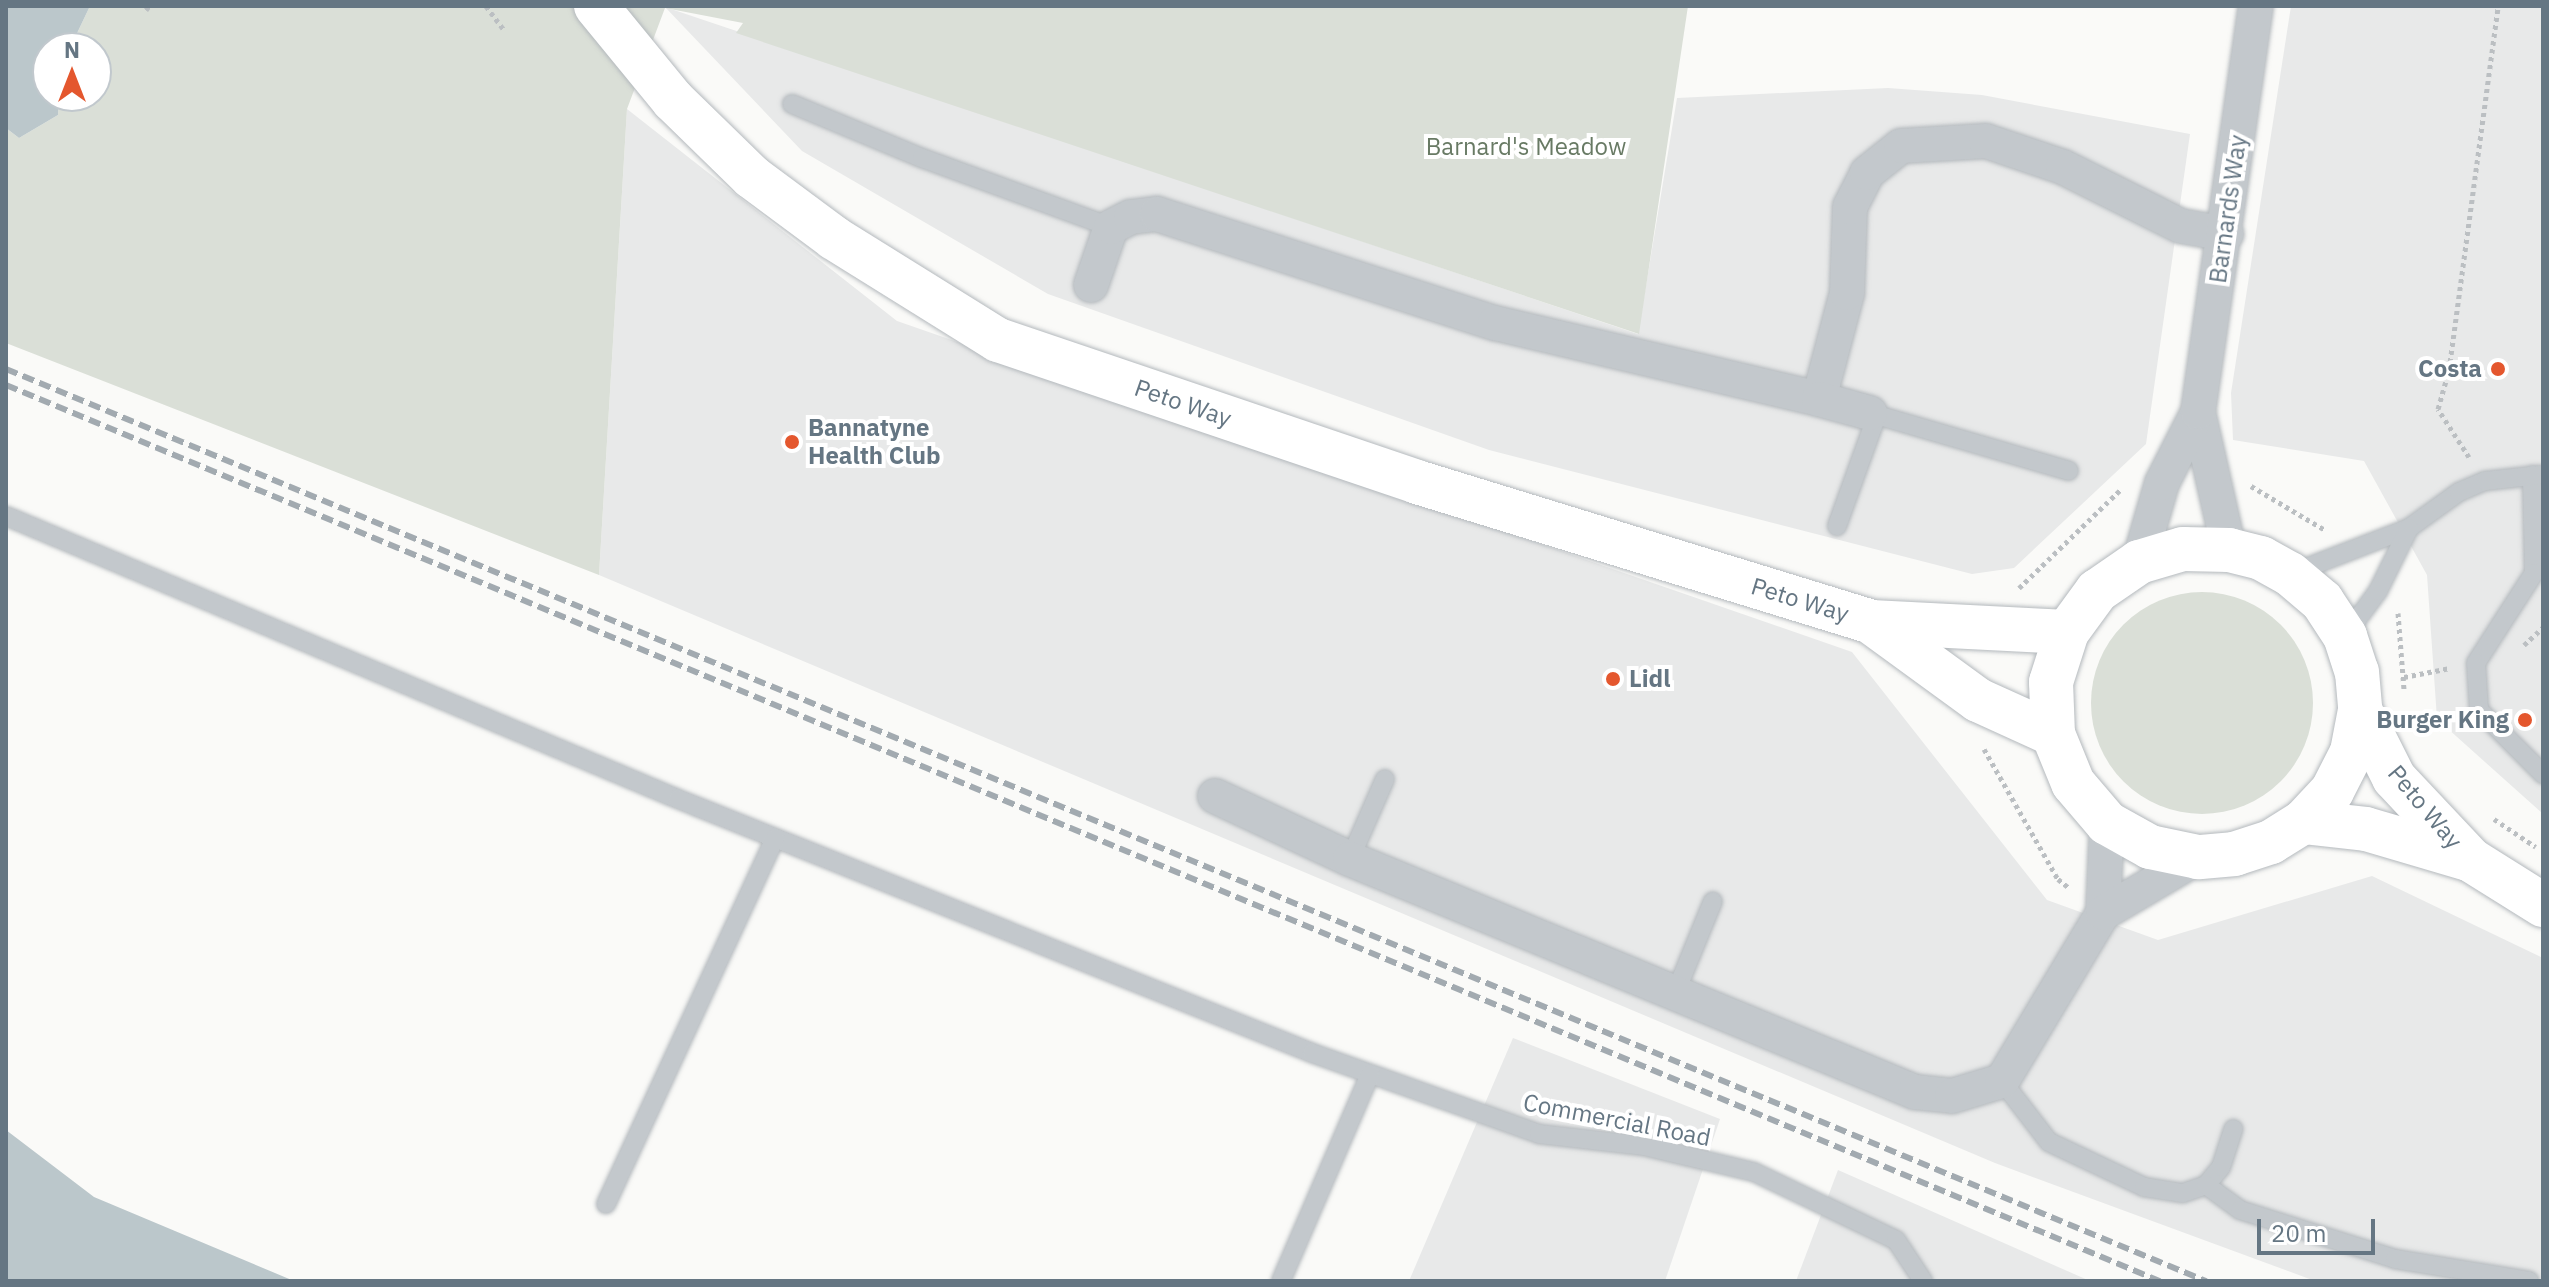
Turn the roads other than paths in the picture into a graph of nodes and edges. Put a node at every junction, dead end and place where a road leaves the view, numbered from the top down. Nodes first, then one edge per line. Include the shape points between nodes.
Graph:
1 (596, 6) edge
2 (2256, 6) edge
3 (792, 104) dead end
4 (1111, 227) junction
5 (2226, 234) junction
6 (1091, 285) dead end
7 (1819, 399) junction
8 (2198, 412) junction
9 (1874, 414) junction
10 (2069, 471) dead end
11 (2537, 475) edge
12 (6, 516) edge
13 (1837, 526) dead end
14 (2409, 528) junction
15 (2229, 550) junction
16 (2139, 562) junction
17 (2290, 574) junction
18 (1871, 622) junction
19 (2067, 632) junction
20 (2345, 636) junction
21 (2360, 710) junction
22 (2053, 734) junction
23 (2543, 774) edge
24 (1385, 779) dead end
25 (1215, 796) dead end
26 (2303, 822) junction
27 (2107, 823) junction
28 (775, 838) junction
29 (2198, 857) junction
30 (1350, 859) junction
31 (2471, 860) junction
32 (1713, 901) dead end
33 (2543, 905) edge
34 (2103, 913) junction
35 (1675, 994) junction
36 (1370, 1074) junction
37 (2002, 1081) junction
38 (2233, 1129) dead end
39 (2206, 1185) junction
40 (606, 1204) dead end
41 (1281, 1281) edge
42 (1923, 1281) edge
43 (2529, 1281) edge

1 - 18 highway, Peto Way via 673,100 752,177 834,238 998,340 1417,482
2 - 5 street, Barnards Way
3 - 4 lane
4 - 6 street
4 - 7 street via 1131,217 1157,214 1495,323
5 - 7 street via 2181,226 2063,167 1986,141 1901,146 1867,173 1850,207 1847,293
5 - 8 street, Barnards Way
7 - 9 street
8 - 15 street, Barnards Way
8 - 16 street, Barnards Way via 2162,483
9 - 10 lane
9 - 13 lane
11 - 14 lane via 2485,481 2459,492
11 - 23 lane via 2534,573 2476,663 2479,710
12 - 28 lane, Commercial Road
14 - 17 lane
14 - 20 lane via 2378,591
15 - 16 highway via 2183,549
15 - 17 highway
16 - 19 highway via 2097,591
17 - 20 highway via 2322,601
18 - 19 highway, Peto Way
18 - 22 highway, Peto Way via 1978,700
19 - 22 highway via 2051,682
20 - 21 highway via 2357,672
21 - 26 highway via 2352,752 2332,791
21 - 31 highway, Peto Way via 2394,778
22 - 27 highway via 2073,783
24 - 30 lane
25 - 30 street
26 - 29 highway via 2271,842 2235,854
26 - 31 highway, Peto Way via 2366,829
27 - 29 highway via 2150,847
27 - 34 street
28 - 36 lane, Commercial Road
28 - 40 lane
29 - 34 street
30 - 35 street
31 - 33 highway, Peto Way
32 - 35 lane
34 - 37 street
35 - 37 street via 1915,1092 1952,1096
36 - 41 lane
36 - 42 lane, Commercial Road via 1539,1134 1644,1146 1754,1172 1896,1240
37 - 39 lane via 2049,1142 2144,1187 2183,1193
38 - 39 lane via 2221,1167
39 - 43 lane via 2240,1210 2395,1259

